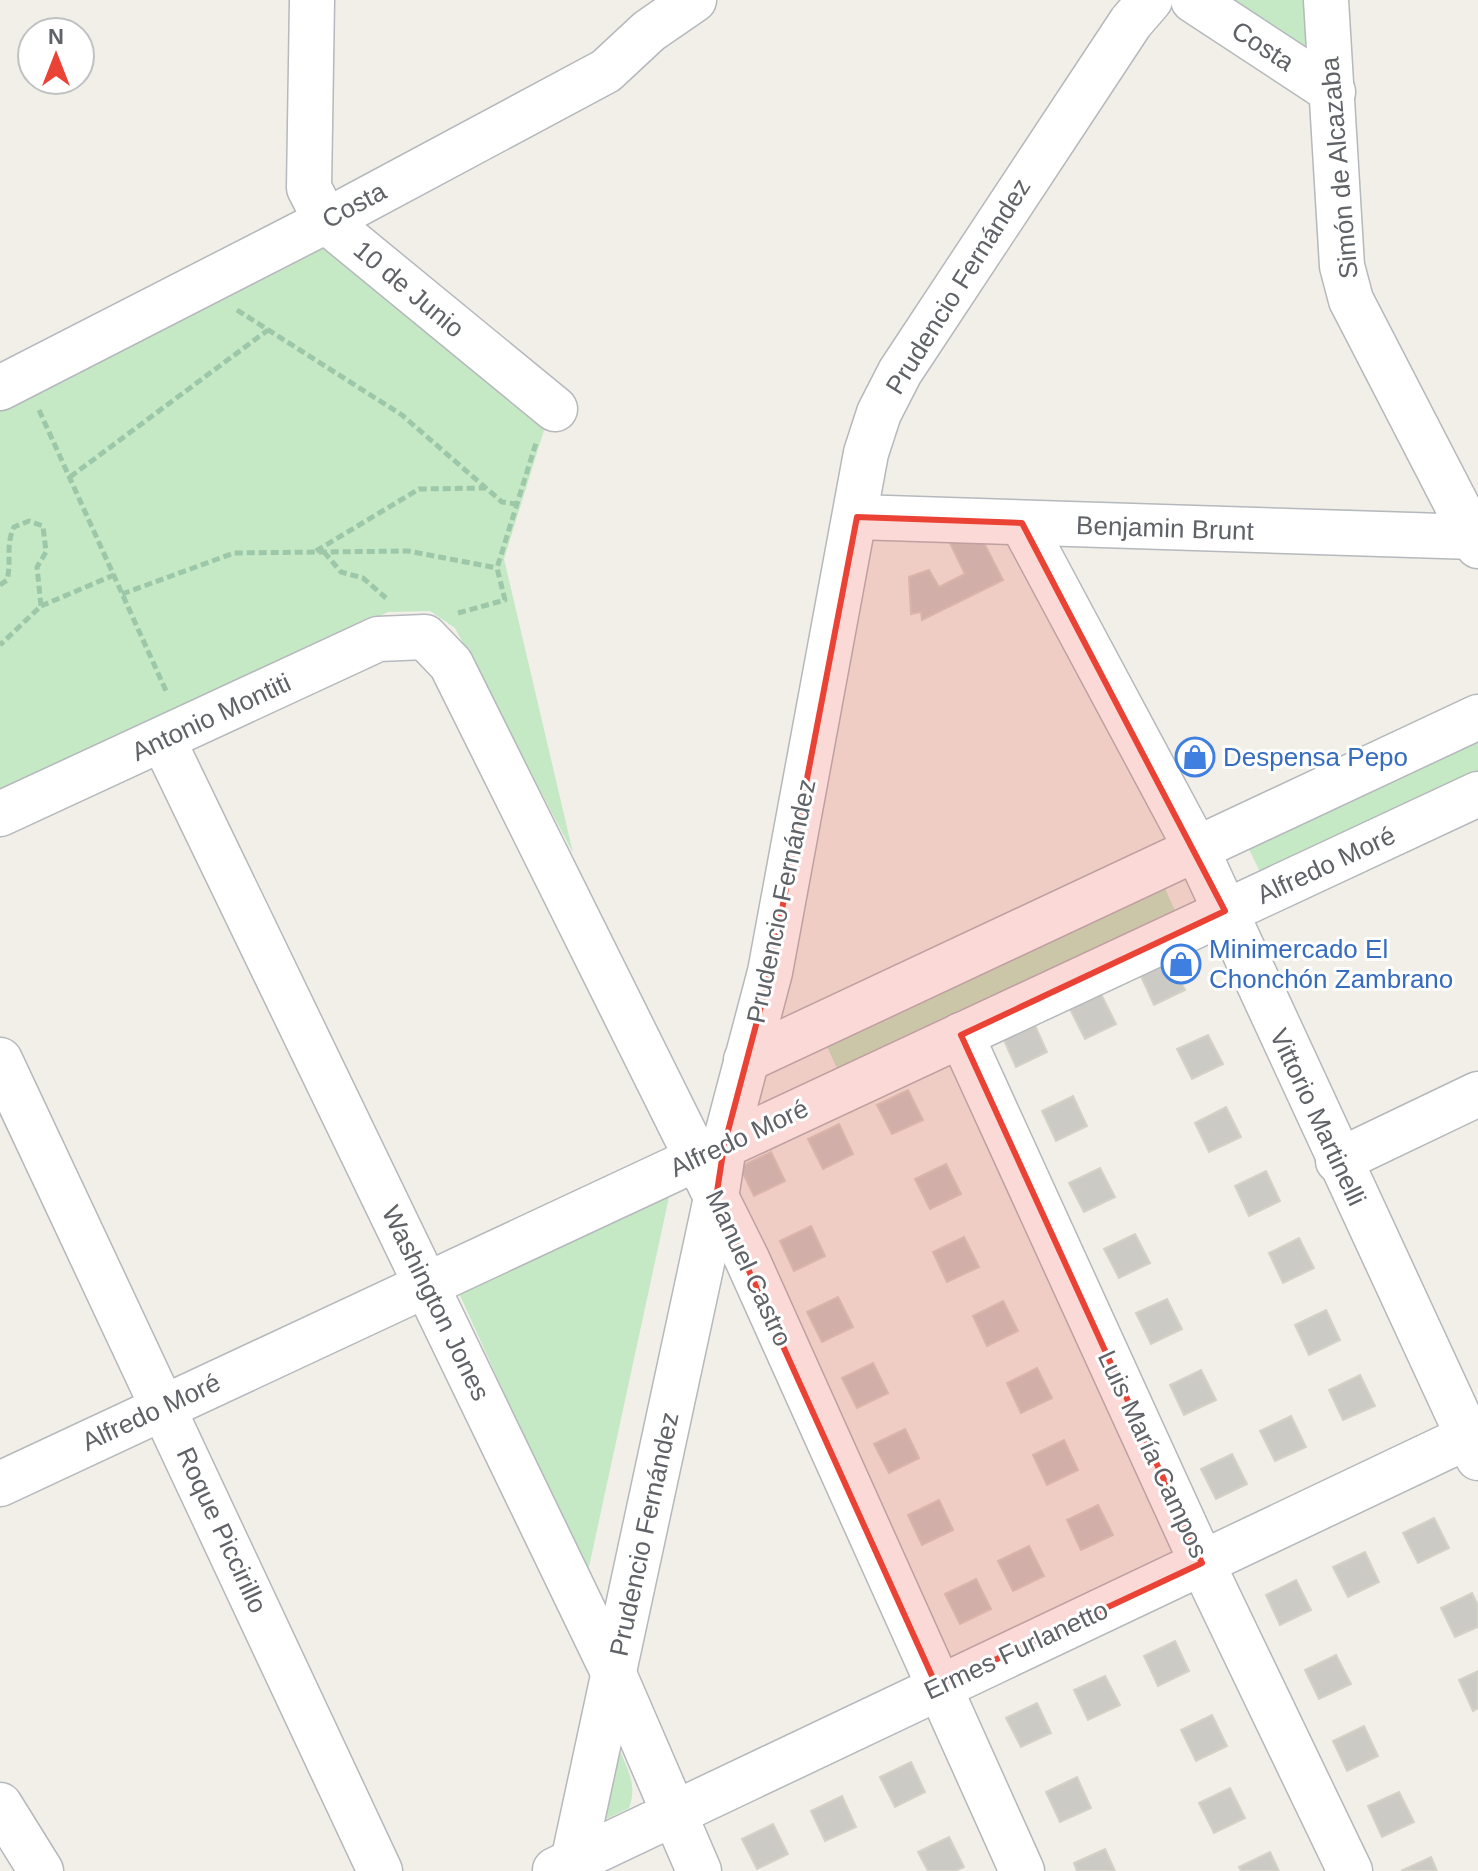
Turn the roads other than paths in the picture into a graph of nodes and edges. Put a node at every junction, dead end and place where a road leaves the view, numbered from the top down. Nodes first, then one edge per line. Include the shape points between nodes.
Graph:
1 (312, 0) edge
2 (694, 0) edge
3 (1150, 0) edge
4 (1193, 0) edge
5 (1326, 0) edge
6 (646, 16) edge
7 (1333, 92) junction
8 (326, 221) junction
9 (11, 383) edge
10 (552, 406) road end
11 (857, 517) junction
12 (1022, 523) junction
13 (1476, 542) edge
14 (439, 626) joint
15 (1478, 717) edge
16 (168, 724) junction
17 (1478, 794) edge
18 (0, 814) edge
19 (1197, 850) junction
20 (1225, 911) junction
21 (961, 1035) junction
22 (0, 1060) edge
23 (746, 1060) junction
24 (1478, 1094) edge
25 (710, 1152) junction
26 (1338, 1161) junction
27 (716, 1198) junction
28 (426, 1283) junction
29 (164, 1405) junction
30 (1475, 1442) edge
31 (0, 1484) edge
32 (1202, 1563) junction
33 (614, 1674) junction
34 (937, 1687) junction
35 (0, 1805) edge
36 (673, 1813) junction
37 (566, 1868) edge
38 (41, 1871) edge
39 (380, 1871) edge
40 (699, 1871) edge
41 (1022, 1871) edge
42 (1350, 1871) edge

1 - 8 street, 10 de Junio via 309,188
2 - 6 street, Costa
3 - 11 street, Prudencio Fernández via 900,372 866,453
4 - 7 street, Costa
5 - 7 street, Simón de Alcazaba
6 - 8 street, Costa via 606,71
7 - 13 street, Simón de Alcazaba via 1342,266 1351,300
8 - 9 street, Costa
8 - 10 street, 10 de Junio
11 - 12 street, Benjamin Brunt
11 - 23 street, Prudencio Fernández via 770,972
12 - 13 street, Benjamin Brunt
12 - 19 street, Vittorio Martinelli
14 - 16 street, Antonio Montiti via 378,639
14 - 25 street, Manuel Castro via 451,664
15 - 19 street
16 - 18 street, Antonio Montiti
16 - 28 street, Washington Jones
17 - 20 street, Alfredo Moré
19 - 20 street, Vittorio Martinelli
19 - 23 street
20 - 21 street, Alfredo Moré
20 - 26 street, Vittorio Martinelli
21 - 25 street, Alfredo Moré
21 - 32 street, Luis María Campos
22 - 29 street, Roque Piccirillo
23 - 25 street, Prudencio Fernández
24 - 26 street
25 - 27 street, Prudencio Fernández
25 - 28 street, Alfredo Moré
26 - 30 street, Vittorio Martinelli
27 - 33 street, Prudencio Fernández
27 - 34 street, Manuel Castro
28 - 29 street, Alfredo Moré
28 - 33 street, Washington Jones
29 - 31 street, Alfredo Moré
29 - 39 street, Roque Piccirillo
30 - 32 street, Ermes Furlanetto
32 - 34 street, Ermes Furlanetto
32 - 42 street, Luis María Campos
33 - 36 street, Washington Jones
33 - 37 street, Prudencio Fernández
34 - 36 street, Ermes Furlanetto
34 - 41 street, Manuel Castro
35 - 38 street
36 - 37 street, Ermes Furlanetto
36 - 40 street, Washington Jones

